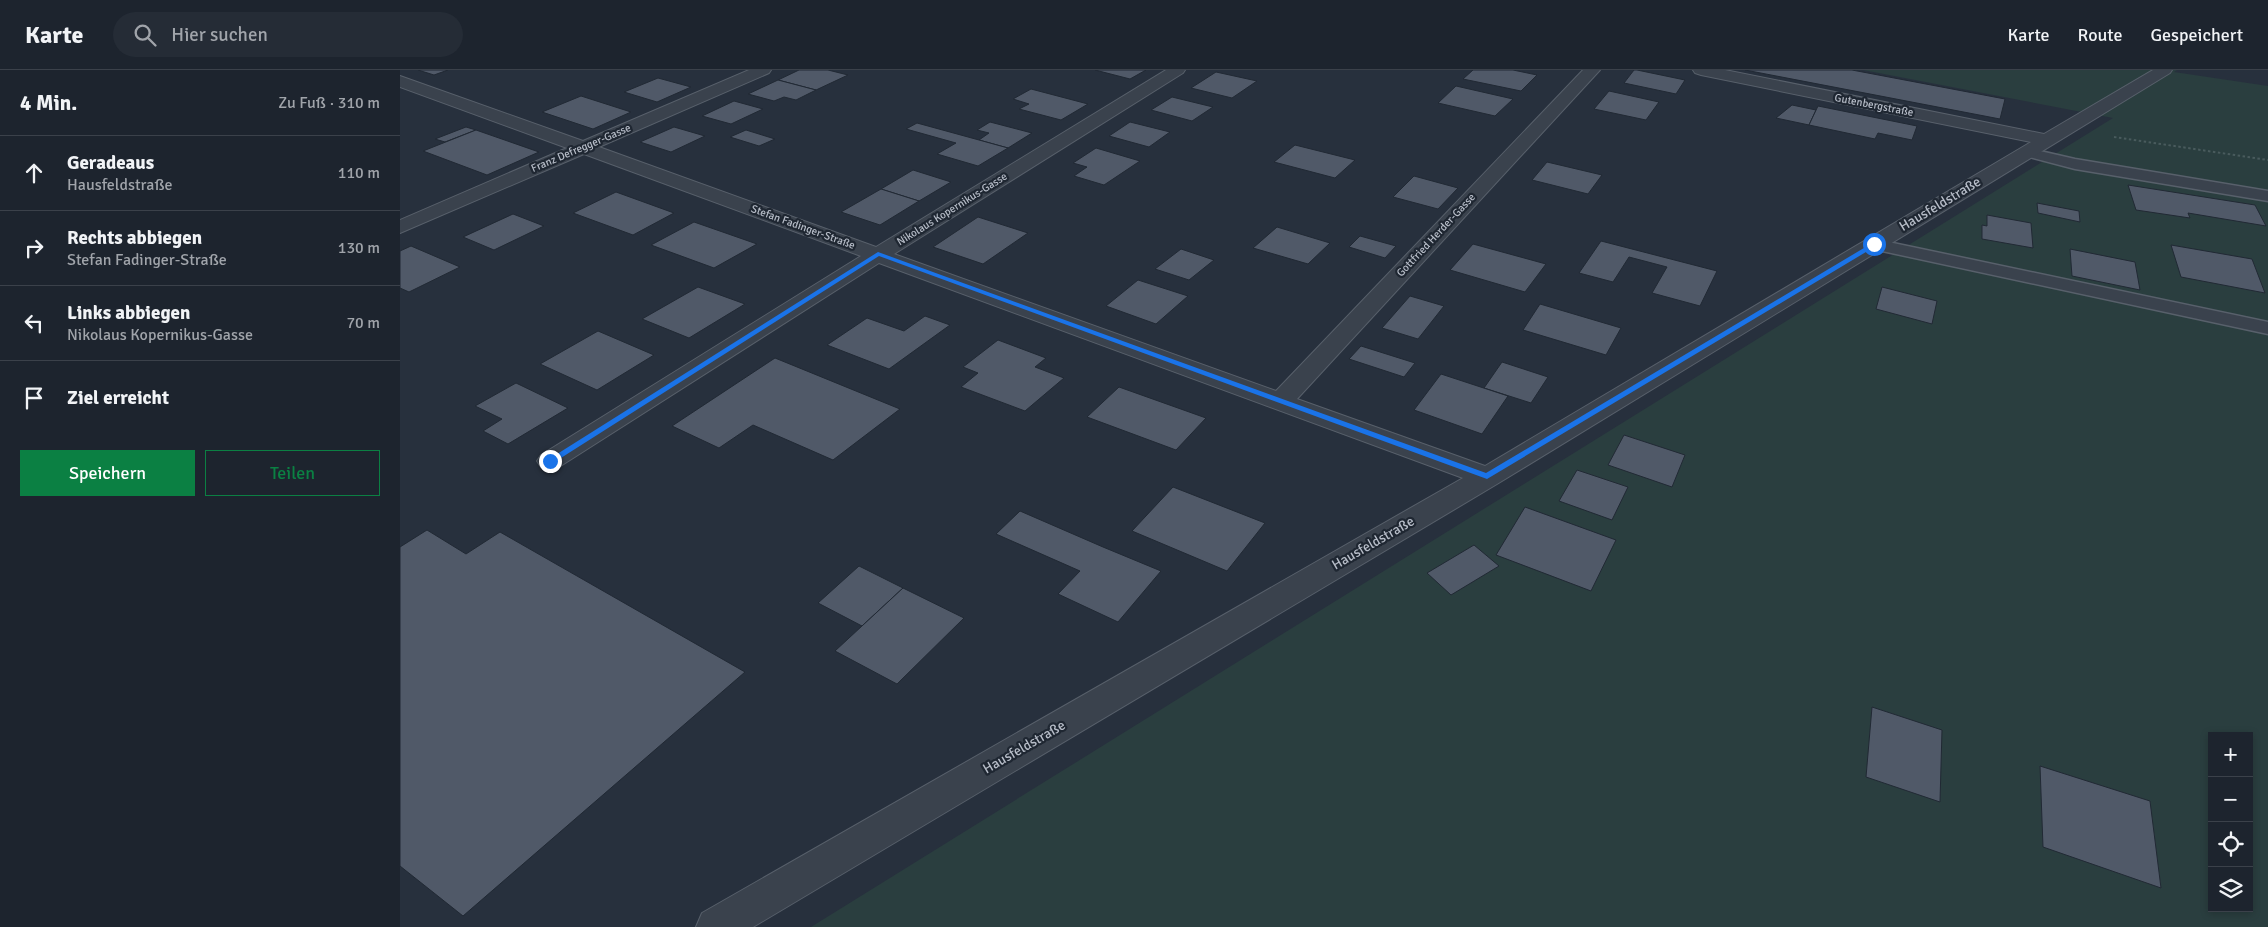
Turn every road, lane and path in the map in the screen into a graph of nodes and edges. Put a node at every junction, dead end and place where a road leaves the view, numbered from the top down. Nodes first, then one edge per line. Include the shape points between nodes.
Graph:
1 (763, 70) edge
2 (1176, 70) edge
3 (1592, 70) edge
4 (1701, 70) edge
5 (2164, 70) edge
6 (400, 81) edge
7 (2046, 140) junction
8 (583, 147) junction
9 (2268, 160) edge
10 (2268, 196) edge
11 (400, 227) edge
12 (1874, 244) junction
13 (878, 254) junction
14 (2268, 328) edge
15 (1281, 401) junction
16 (550, 461) dead end
17 (1487, 477) junction
18 (716, 927) edge

1 - 8 street, Franz Defregger-Gasse
2 - 13 street, Nikolaus Kopernikus-Gasse
3 - 15 street, Gottfried Herder-Gasse
4 - 7 street, Gutenbergstraße
5 - 7 street, Hausfeldstraße
6 - 8 street, Stefan Fadinger-Straße
7 - 9 path
7 - 10 lane via 2075,164
7 - 12 street, Hausfeldstraße
8 - 11 street, Franz Defregger-Gasse
8 - 13 street, Stefan Fadinger-Straße
12 - 14 lane
12 - 17 street, Hausfeldstraße
13 - 15 street, Stefan Fadinger-Straße
13 - 16 street, Nikolaus Kopernikus-Gasse
15 - 17 street, Stefan Fadinger-Straße
17 - 18 street, Hausfeldstraße

